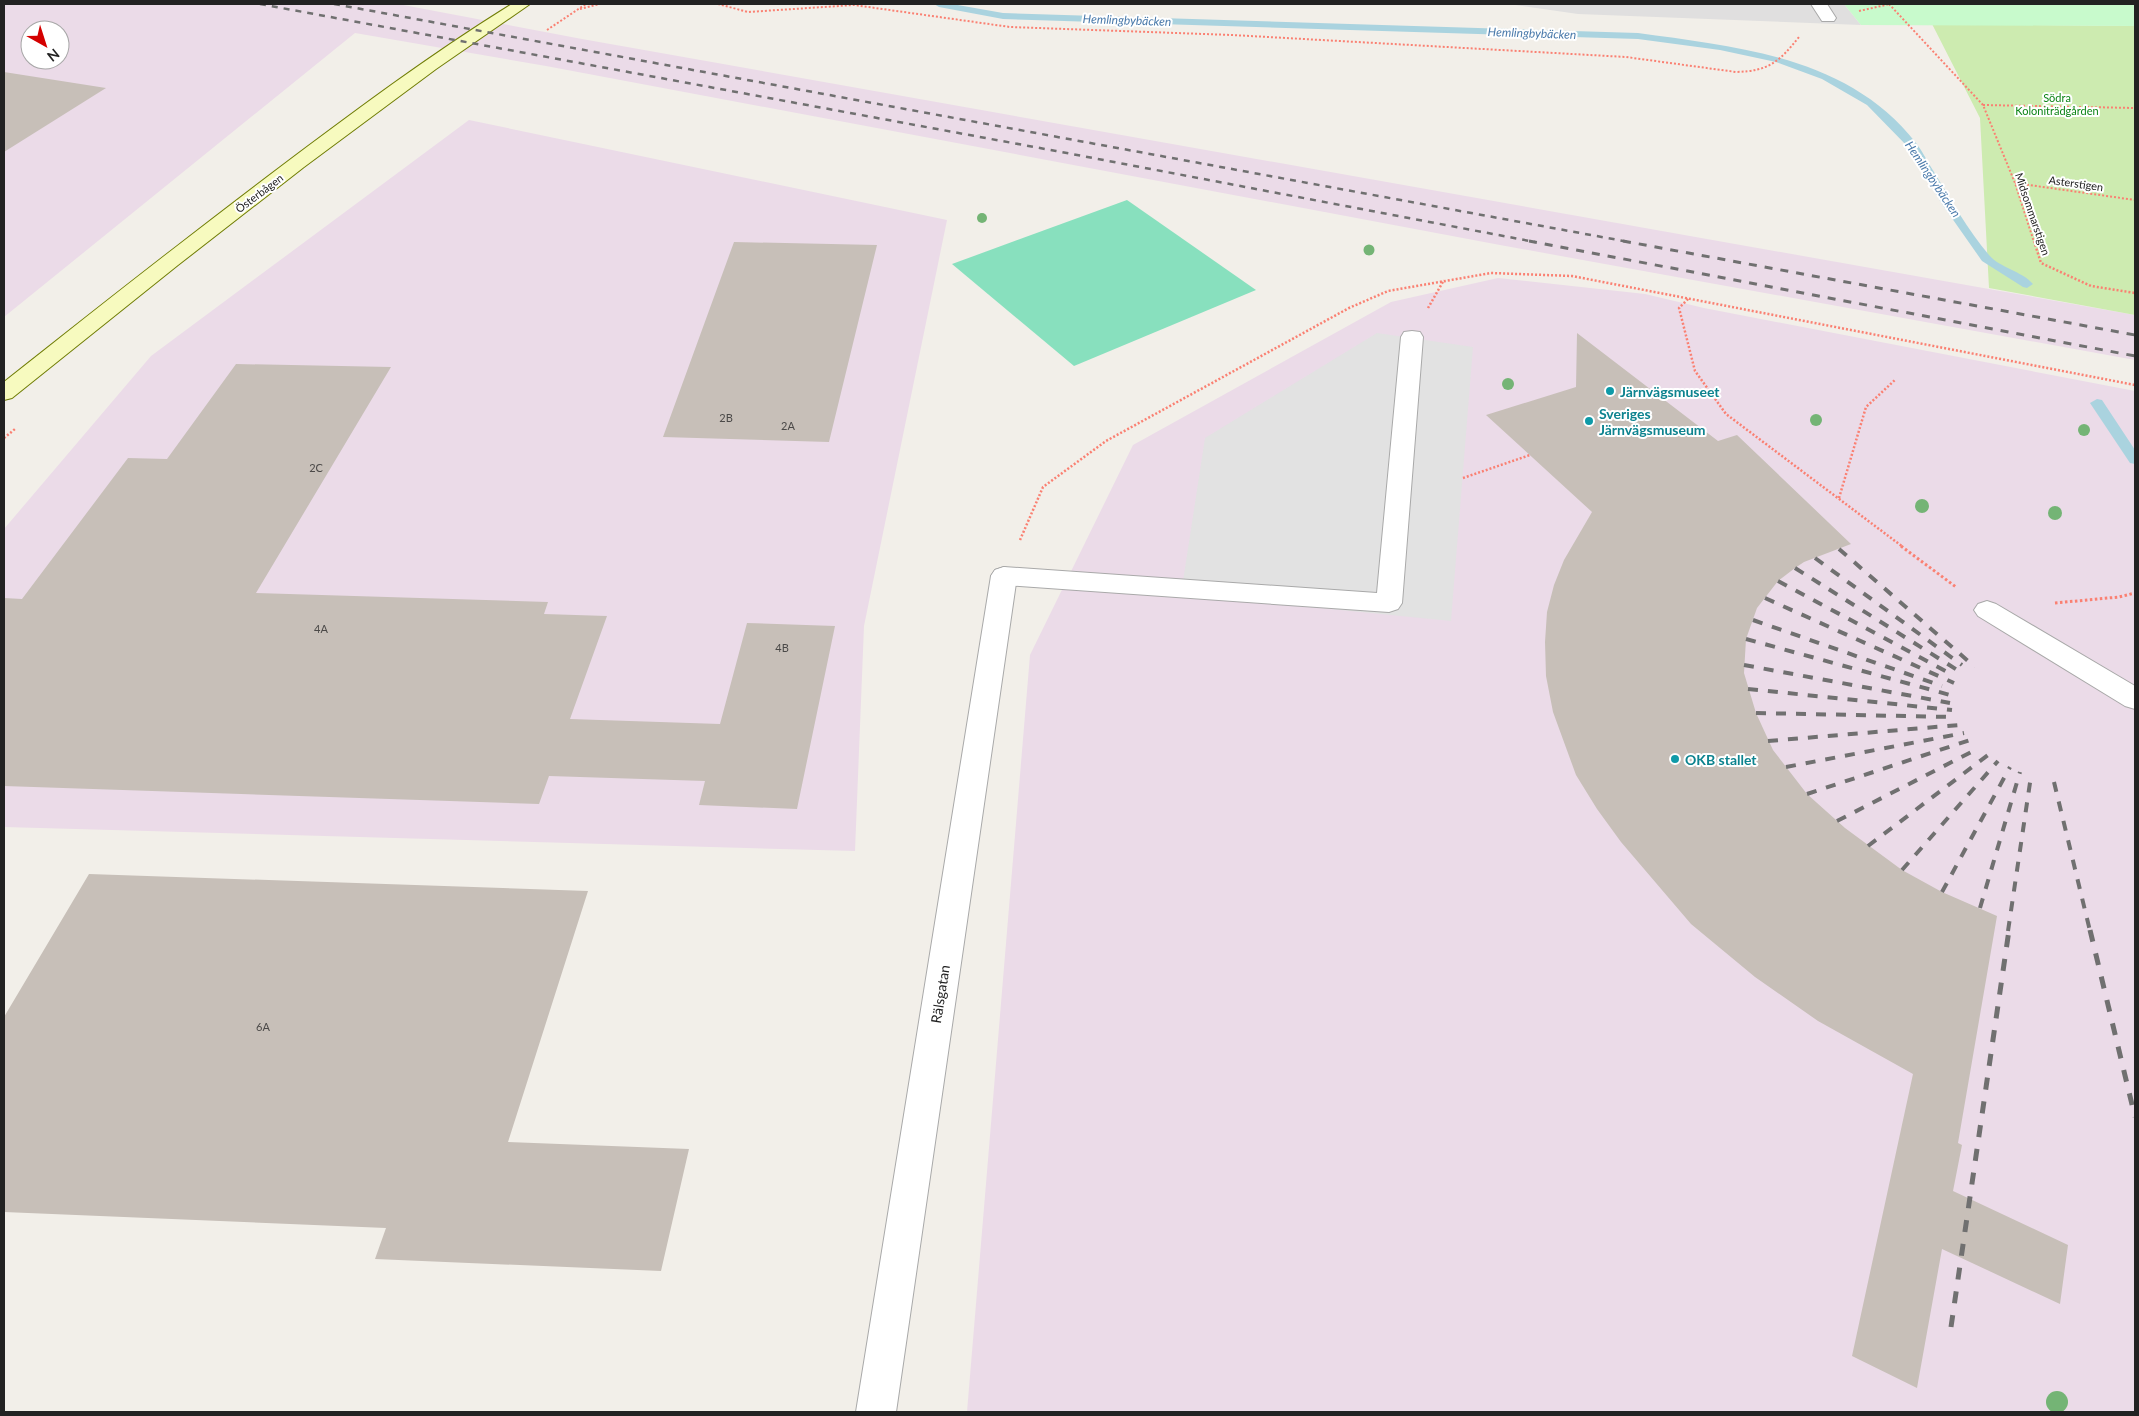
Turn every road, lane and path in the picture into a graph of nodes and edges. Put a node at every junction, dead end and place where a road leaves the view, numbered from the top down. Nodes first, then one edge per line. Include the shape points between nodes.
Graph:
1 (522, 4) edge
2 (599, 4) edge
3 (718, 4) edge
4 (1819, 4) edge
5 (1889, 4) edge
6 (578, 9) dead end
7 (1828, 18) dead end
8 (1784, 55) dead end
9 (1983, 105) junction
10 (2135, 108) edge
11 (2015, 183) junction
12 (2135, 200) edge
13 (2135, 293) edge
14 (1688, 298) junction
15 (1412, 337) dead end
16 (1896, 379) dead end
17 (2135, 385) edge
18 (4, 393) edge
19 (1530, 455) dead end
20 (1463, 478) dead end
21 (1838, 498) junction
22 (1004, 576) junction
23 (2135, 592) edge
24 (1987, 610) junction
25 (2135, 699) edge
26 (876, 1412) edge

1 - 18 main road, Österbågen via 432,64 297,163
2 - 6 path
3 - 8 path via 748,12 854,5 1010,28 1232,36 1609,57 1624,55 1745,72 1769,67
4 - 7 street
5 - 9 path
9 - 10 path
9 - 11 path, Midsommarstigen
11 - 12 path, Asterstigen
11 - 13 path, Midsommarstigen via 2041,263 2091,286
14 - 17 path
14 - 21 path via 1679,308 1695,371 1726,414
14 - 22 path via 1572,276 1491,273 1388,292 1349,308 1106,441 1043,487
15 - 22 street via 1389,603
16 - 21 path via 1866,407
19 - 20 path
21 - 24 path
22 - 26 street, Rälsgatan
23 - 24 path via 2119,597
24 - 25 street

